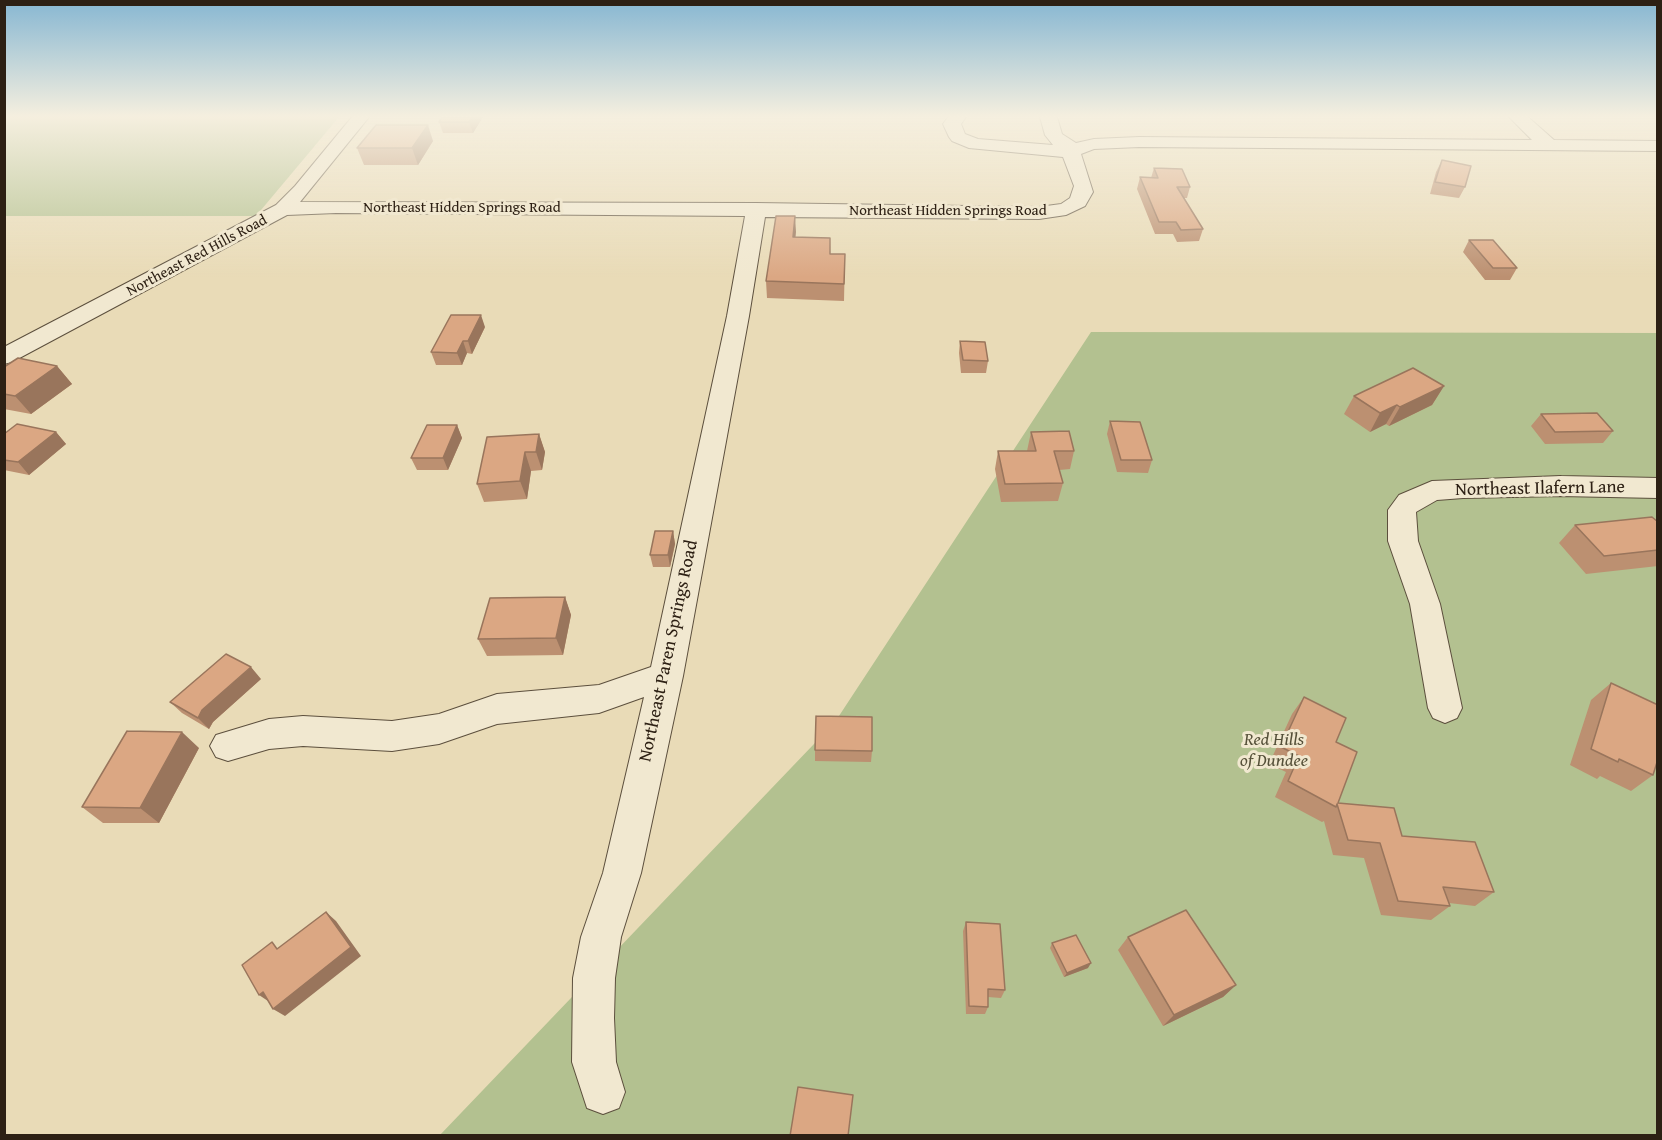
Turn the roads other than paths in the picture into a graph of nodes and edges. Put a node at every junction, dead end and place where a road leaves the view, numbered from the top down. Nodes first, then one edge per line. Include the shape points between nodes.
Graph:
1 (319, 170) edge
2 (1076, 170) edge
3 (283, 209) junction
4 (756, 209) junction
5 (4, 357) edge
6 (1658, 488) edge
7 (666, 676) junction
8 (1444, 708) dead end
9 (228, 746) dead end
10 (603, 1092) dead end

1 - 3 street, Northeast Red Hills Road
2 - 4 street, Northeast Hidden Springs Road via 1083,192 1073,206 1056,211
3 - 4 street, Northeast Hidden Springs Road
3 - 5 street, Northeast Red Hills Road
4 - 7 street, Northeast Paren Springs Road
6 - 8 street, Northeast Ilafern Lane via 1463,488 1422,494 1408,502 1402,510 1403,541 1425,604
7 - 9 street via 599,699 497,709 439,729 392,736 303,731 269,734
7 - 10 street, Northeast Paren Springs Road via 594,978 594,1062

